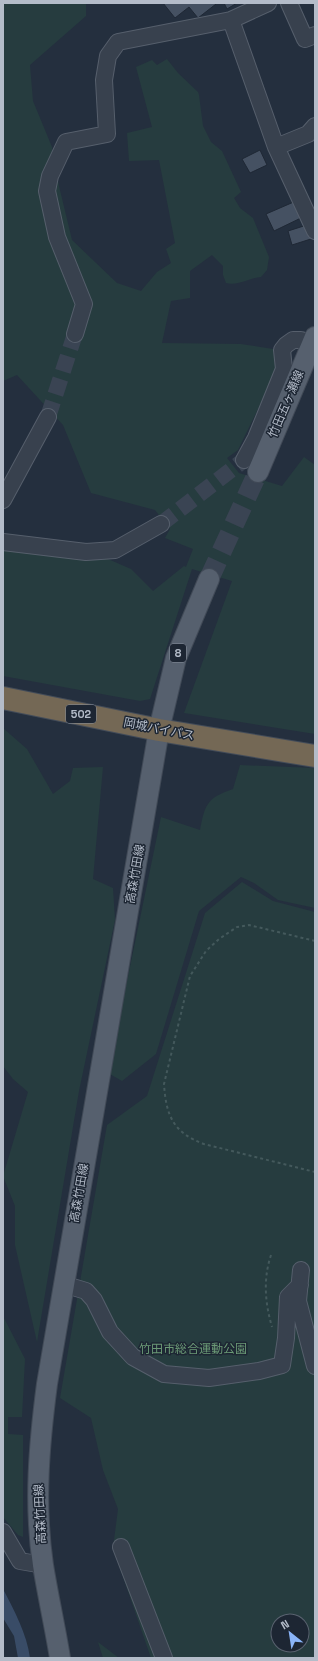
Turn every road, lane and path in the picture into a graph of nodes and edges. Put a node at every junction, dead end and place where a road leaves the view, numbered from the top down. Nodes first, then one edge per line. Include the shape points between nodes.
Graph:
1 (268, 3) edge
2 (289, 3) edge
3 (243, 8) edge
4 (231, 20) junction
5 (315, 35) edge
6 (315, 126) edge
7 (276, 147) junction
8 (315, 231) edge
9 (75, 334) tunnel mouth
10 (314, 342) edge
11 (48, 417) tunnel mouth
12 (251, 466) tunnel mouth
13 (3, 500) edge
14 (161, 524) tunnel mouth
15 (3, 542) edge
16 (209, 579) tunnel mouth
17 (3, 698) edge
18 (159, 730) junction
19 (315, 756) edge
20 (315, 941) edge
21 (315, 1172) edge
22 (271, 1255) dead end
23 (63, 1284) junction
24 (274, 1331) dead end
25 (315, 1366) edge
26 (3, 1532) edge
27 (121, 1547) dead end
28 (43, 1565) junction
29 (60, 1658) edge
30 (164, 1658) edge

1 - 3 street
2 - 5 street via 305,39
3 - 4 street
4 - 7 street
4 - 9 street via 118,42 108,56 104,80 107,134 66,142 50,176 47,191 57,237 84,304
6 - 7 street via 308,134
7 - 8 street
10 - 12 main road, 竹田五ヶ瀬線
11 - 13 street
14 - 15 street via 115,550 86,552
16 - 18 main road, 8 via 176,658
17 - 18 highway, 岡城バイパス / 502
18 - 19 highway, 岡城バイパス / 502
18 - 23 main road, 高森竹田線
20 - 21 path via 249,925 237,927 206,951 190,976 164,1084 169,1114 178,1128 191,1139
22 - 24 path via 265,1288 267,1309
23 - 25 street via 86,1290 110,1332 133,1357 164,1374 209,1378 259,1371 282,1364 288,1297 300,1278 298,1301
23 - 28 main road, 高森竹田線 via 47,1384 39,1458 39,1522
26 - 28 street via 20,1562
27 - 30 street
28 - 29 main road, 高森竹田線

